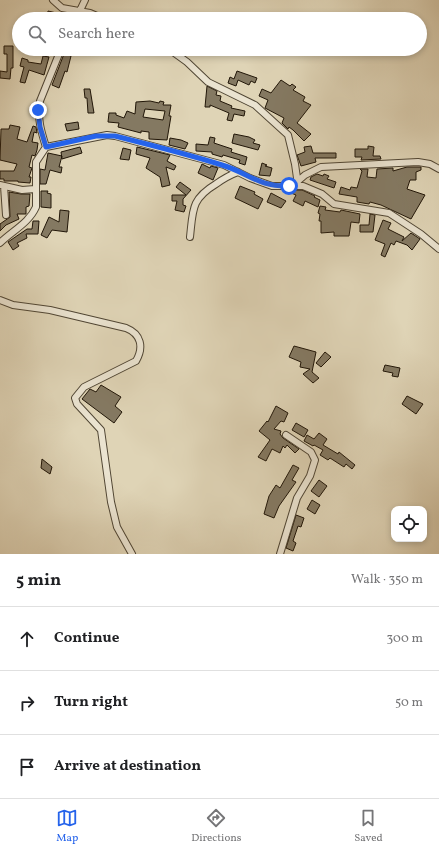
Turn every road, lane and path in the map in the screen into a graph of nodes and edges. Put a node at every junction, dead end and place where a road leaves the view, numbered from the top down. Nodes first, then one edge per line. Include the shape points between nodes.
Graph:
1 (53, 0) edge
2 (85, 0) edge
3 (81, 11) junction
4 (84, 12) edge
5 (58, 56) edge
6 (178, 56) edge
7 (46, 147) junction
8 (439, 169) edge
9 (238, 172) junction
10 (298, 183) junction
11 (2, 186) edge
12 (35, 189) junction
13 (6, 215) dead end
14 (190, 237) dead end
15 (0, 243) edge
16 (439, 249) edge
17 (0, 300) edge
18 (286, 435) dead end
19 (132, 554) edge
20 (280, 554) edge

1 - 3 street via 62,8
2 - 3 street
3 - 4 street
5 - 7 street via 39,105 40,127
6 - 10 street via 208,82 255,105 288,135
7 - 9 street via 96,136 115,136 224,165
7 - 12 street via 36,162
8 - 10 street via 418,162 330,166 304,175
9 - 10 street via 272,186
9 - 14 street via 200,195 195,202
10 - 16 street via 316,191 334,204 389,213
11 - 12 street via 22,190
11 - 13 street
12 - 15 street via 36,207 32,216
17 - 19 street via 13,305 50,310 126,328 139,337 140,348 136,361 84,387 75,398 77,404 100,430 117,527
18 - 20 street via 311,452 315,460 310,476 296,498

